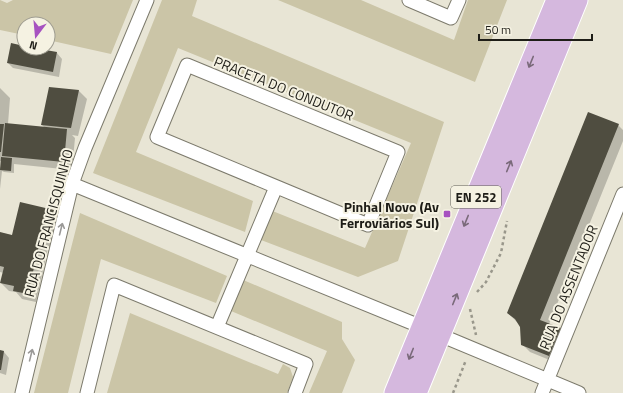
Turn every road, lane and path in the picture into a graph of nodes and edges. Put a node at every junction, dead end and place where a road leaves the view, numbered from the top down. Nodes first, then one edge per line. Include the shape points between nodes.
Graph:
1 (147, 0) edge
2 (409, 0) edge
3 (459, 0) edge
4 (556, 0) edge
5 (577, 0) edge
6 (72, 184) junction
7 (276, 187) junction
8 (623, 194) edge
9 (507, 219) dead end
10 (246, 255) junction
11 (475, 296) dead end
12 (472, 302) dead end
13 (217, 327) junction
14 (431, 331) junction
15 (471, 348) junction
16 (548, 380) junction
17 (22, 393) edge
18 (87, 393) edge
19 (295, 393) edge
20 (395, 393) edge
21 (416, 393) edge
22 (453, 393) edge
23 (542, 393) edge
24 (579, 393) edge

1 - 6 street, RUA DO FRANCISQUINHO
2 - 3 street via 451,18
4 -> 14 main road, EN 252
14 -> 5 main road, EN 252
6 - 10 street
17 -> 6 street, RUA DO FRANCISQUINHO
7 - 7 street, PRACETA DO CONDUTOR via 157,137 187,65 398,152 368,225
7 - 10 street
8 - 16 street, RUA DO ASSENTADOR
9 - 11 path via 501,252 486,282
10 - 13 street
10 - 14 street
12 - 15 path via 470,309 477,334
13 - 18 street via 114,285
13 - 19 street via 306,364
14 - 15 street
14 -> 20 main road, EN 252
14 - 21 main road, EN 252
15 - 16 street
15 - 22 path
16 - 23 street, RUA DO ASSENTADOR
16 - 24 street

